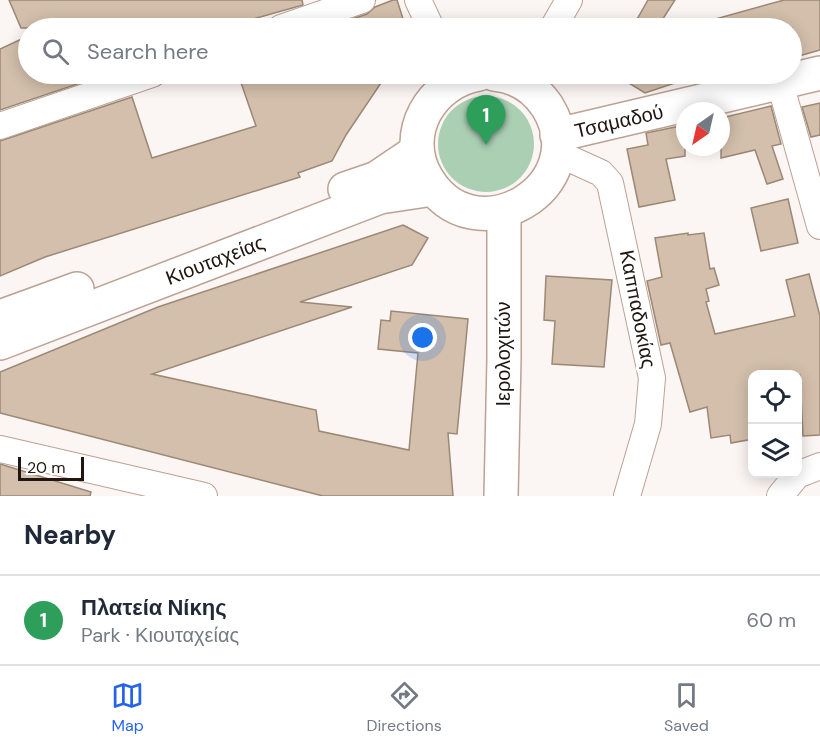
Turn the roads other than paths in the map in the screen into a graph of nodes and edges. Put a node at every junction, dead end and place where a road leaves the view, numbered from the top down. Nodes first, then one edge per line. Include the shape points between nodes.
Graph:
1 (363, 0) edge
2 (418, 0) edge
3 (569, 0) edge
4 (310, 18) edge
5 (426, 18) edge
6 (559, 18) edge
7 (820, 73) edge
8 (802, 78) edge
9 (123, 84) edge
10 (451, 84) edge
11 (523, 84) edge
12 (776, 84) edge
13 (780, 84) edge
14 (0, 126) edge
15 (557, 144) junction
16 (417, 151) junction
17 (433, 189) junction
18 (504, 212) junction
19 (820, 226) edge
20 (0, 317) edge
21 (0, 343) edge
22 (0, 449) edge
23 (820, 466) edge
24 (204, 496) edge
25 (501, 496) edge
26 (627, 496) edge
27 (780, 496) edge

1 - 4 street
2 - 5 street
3 - 6 street
7 - 8 street, Τσαμαδού
9 - 14 street
10 - 16 street via 438,92 427,107 419,124
11 - 15 street via 543,101 553,117
12 - 15 street, Τσαμαδού
13 - 19 street
15 - 18 street via 553,169 540,191
15 - 26 street, Καππαδοκίας via 610,183 649,362 649,416
16 - 17 street via 422,171
16 - 20 street, Κιουταχείας via 377,178
17 - 18 street via 469,212
17 - 21 street, Κιουταχείας via 380,196
18 - 25 street, Ιερολοχιτών
22 - 24 street
23 - 27 street via 797,475

